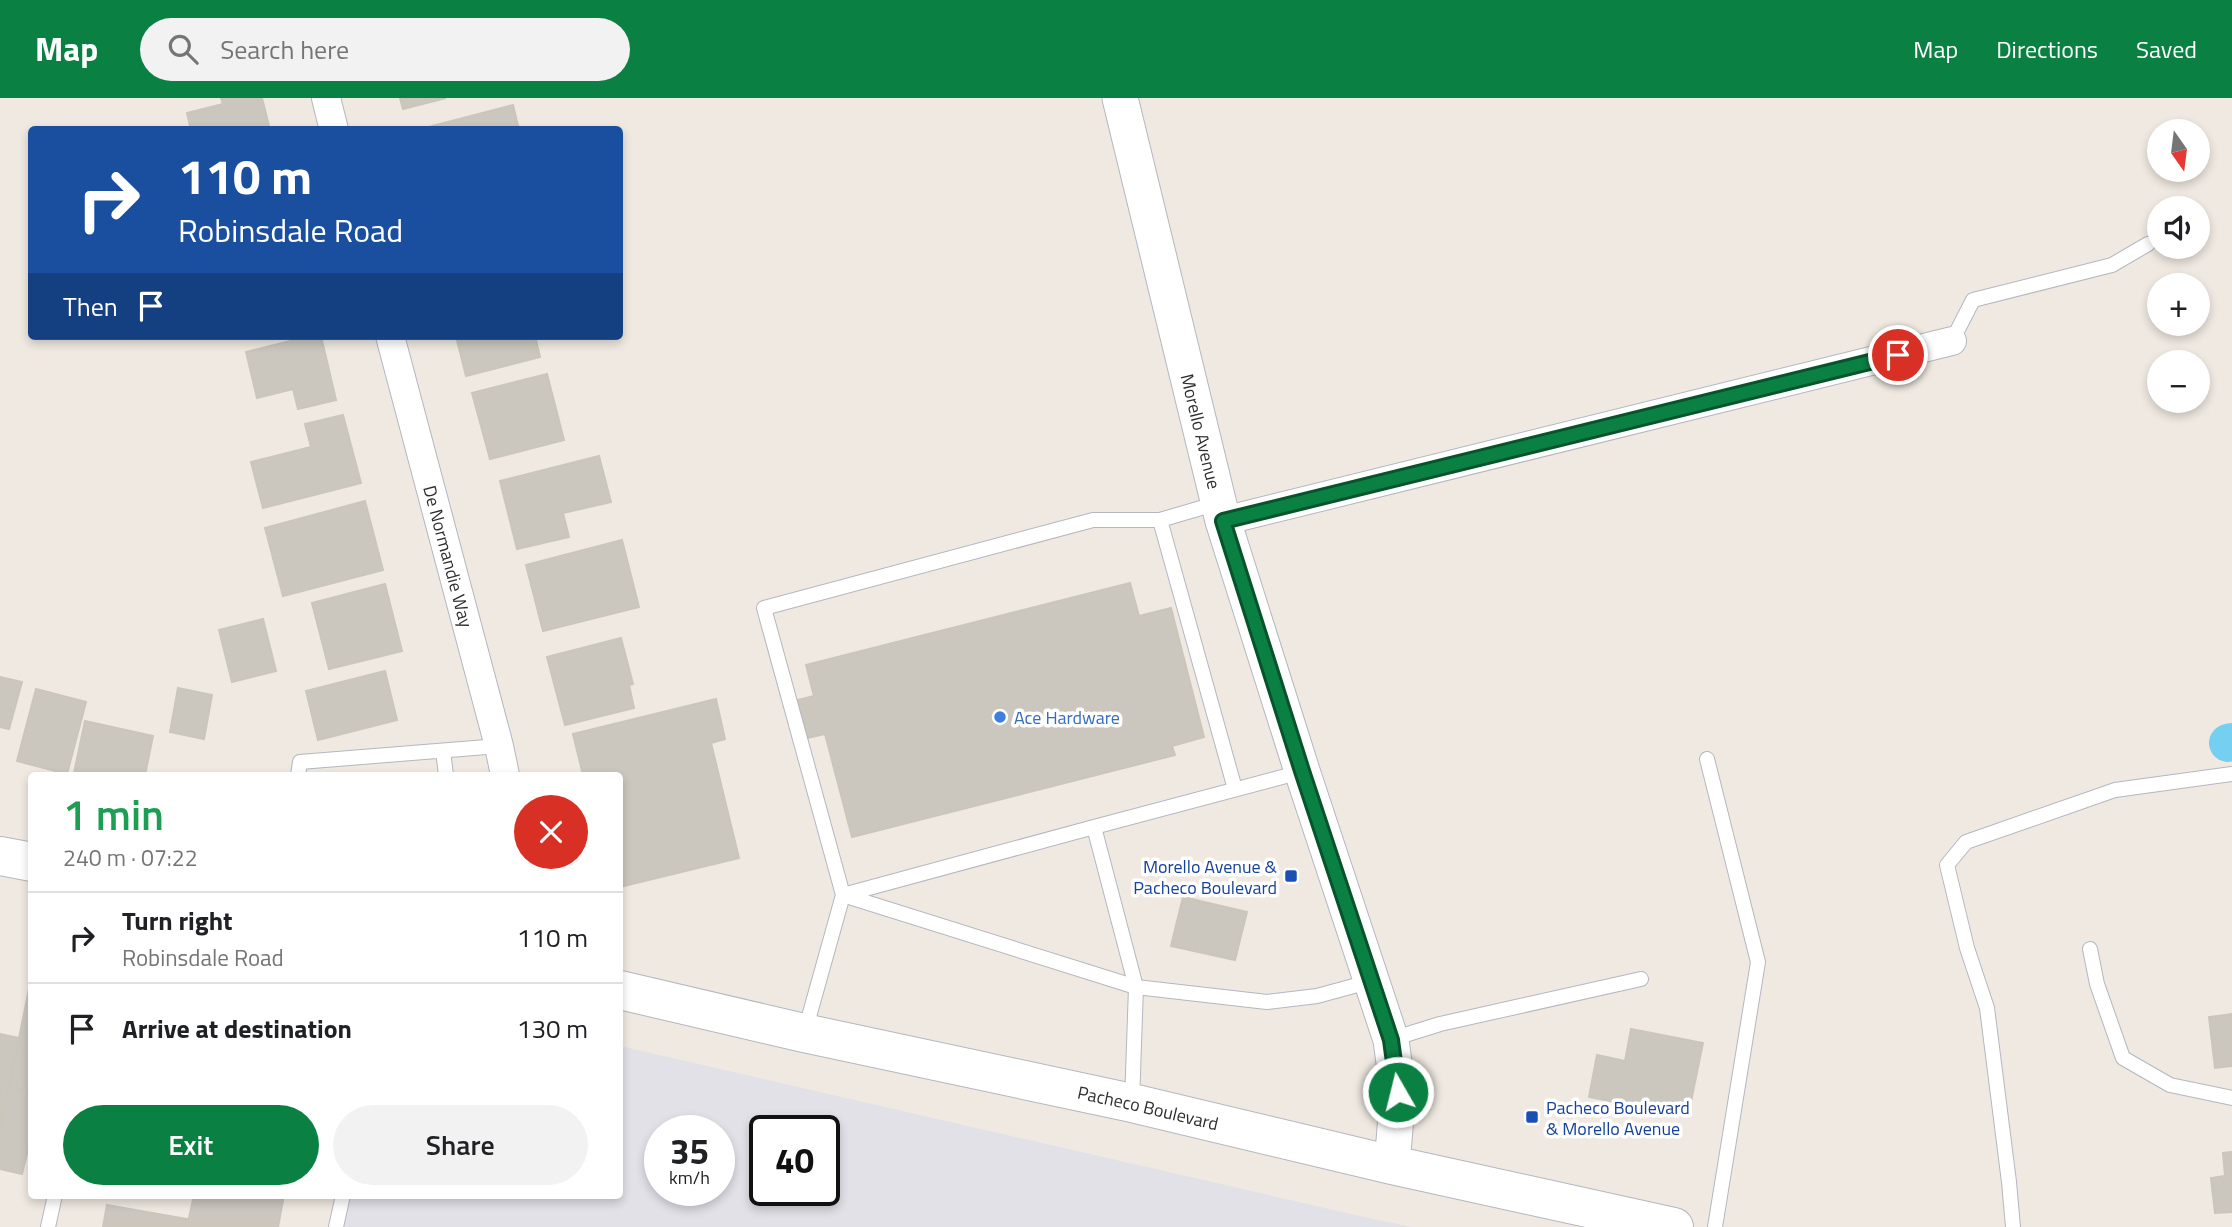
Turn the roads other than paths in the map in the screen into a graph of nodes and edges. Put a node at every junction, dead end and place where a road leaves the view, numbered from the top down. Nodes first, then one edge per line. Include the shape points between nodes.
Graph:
1 (326, 98) edge
2 (1120, 98) edge
3 (333, 126) edge
4 (2147, 245) edge
5 (391, 340) edge
6 (1952, 341) joint
7 (1221, 512) junction
8 (1160, 520) junction
9 (499, 746) junction
10 (443, 751) junction
11 (1707, 759) dead end
12 (1302, 771) junction
13 (298, 772) edge
14 (446, 772) edge
15 (504, 772) edge
16 (2232, 774) edge
17 (1235, 789) junction
18 (1094, 828) junction
19 (0, 856) edge
20 (28, 861) edge
21 (843, 895) junction
22 (2090, 949) dead end
23 (1641, 979) dead end
24 (1372, 981) junction
25 (1136, 988) junction
26 (623, 991) edge
27 (804, 1032) junction
28 (1391, 1040) junction
29 (2232, 1098) edge
30 (1132, 1103) junction
31 (1392, 1166) junction
32 (54, 1199) edge
33 (342, 1199) edge
34 (48, 1227) edge
35 (336, 1227) edge
36 (1674, 1227) edge
37 (1715, 1227) edge
38 (2012, 1227) edge

1 - 3 street
2 - 7 street, Morello Avenue
4 - 6 lane via 2112,265 1973,300
5 - 9 street, De Normandie Way
6 - 7 street
7 - 8 lane
7 - 12 street, Morello Avenue
8 - 17 lane
8 - 21 lane via 1093,520 764,608
9 - 10 lane
9 - 15 street, De Normandie Way
10 - 13 lane via 300,762
10 - 14 lane
11 - 37 lane via 1758,962
12 - 17 lane
12 - 24 street, Morello Avenue
16 - 38 lane via 2115,790 1966,842 1947,865 1987,1008
17 - 18 lane
18 - 21 lane
18 - 25 lane
19 - 20 main road
21 - 25 lane
21 - 27 lane
22 - 29 lane via 2123,1058 2170,1085
23 - 28 lane via 1440,1024
24 - 25 lane via 1317,996 1267,1002
24 - 28 street, Morello Avenue
25 - 30 lane
26 - 27 main road, Pacheco Boulevard
27 - 30 main road, Pacheco Boulevard
28 - 31 street, Morello Avenue via 1398,1092
30 - 31 main road, Pacheco Boulevard
31 - 36 main road, Pacheco Boulevard
32 - 34 lane
33 - 35 lane

